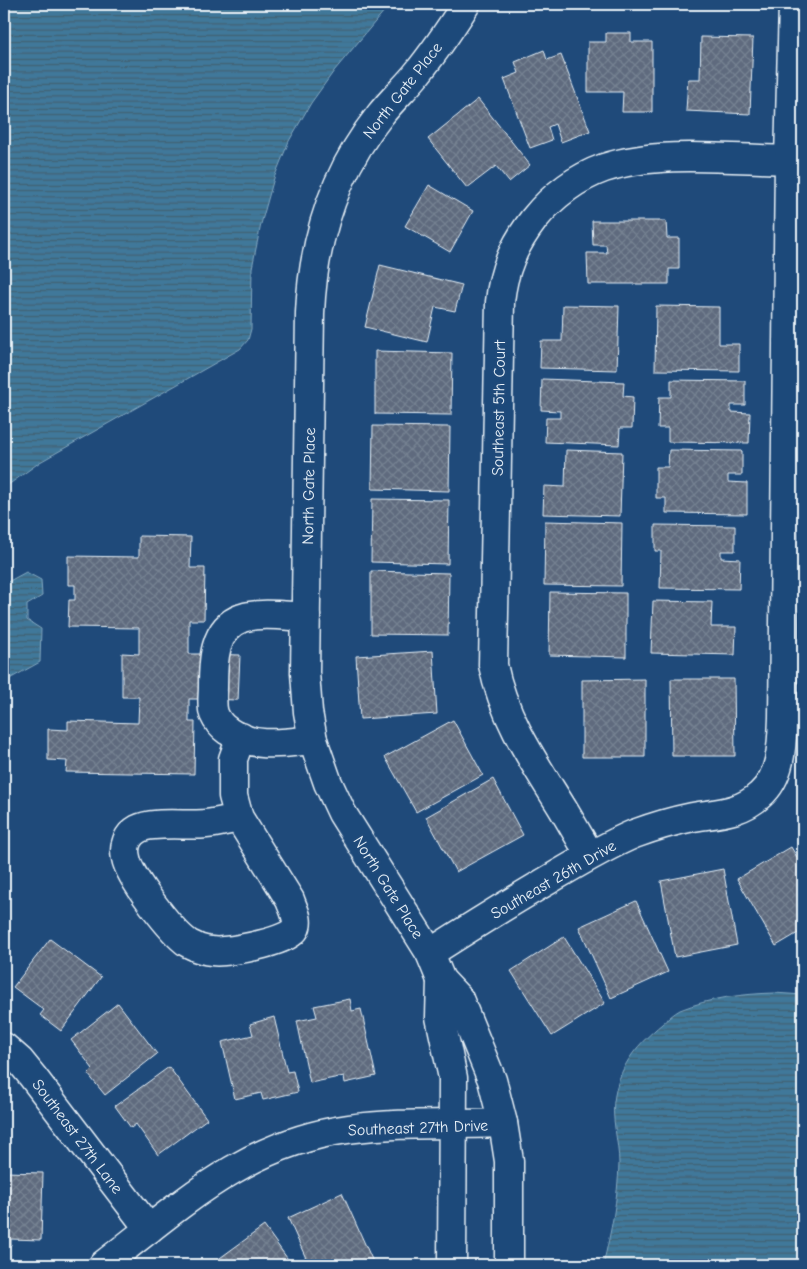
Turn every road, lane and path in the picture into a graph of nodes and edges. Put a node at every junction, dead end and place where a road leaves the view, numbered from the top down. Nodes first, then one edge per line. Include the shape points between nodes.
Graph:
1 (466, 4) edge
2 (793, 4) edge
3 (789, 160) junction
4 (306, 616) junction
5 (240, 738) junction
6 (313, 740) junction
7 (239, 818) junction
8 (590, 855) junction
9 (430, 953) junction
10 (441, 980) junction
11 (4, 1047) edge
12 (503, 1124) junction
13 (454, 1125) junction
14 (149, 1229) junction
15 (103, 1265) edge
16 (452, 1265) edge
17 (509, 1265) edge

1 - 4 street, North Gate Place via 439,45 381,114 356,150 335,190 320,239 310,313
2 - 3 street
3 - 8 street, Southeast 26th Drive via 780,758 766,790 740,808 656,826
3 - 8 street, Southeast 5th Court via 660,158 601,169 576,181 539,213 520,237 506,267 500,302 493,665 506,711
4 - 5 street via 241,618 223,633 216,646 214,660 214,712 218,723
4 - 6 street, North Gate Place via 305,673
5 - 6 street via 277,744
5 - 7 street via 233,759 233,796
6 - 9 street, North Gate Place via 342,813
7 - 7 street via 290,900 297,924 289,936 277,940 225,951 208,951 181,937 148,897 128,866 126,842 139,828 147,825 206,824
8 - 9 street, Southeast 26th Drive
9 - 10 street, North Gate Place
10 - 12 street, North Gate Place via 459,999 492,1080
10 - 13 street, North Gate Place via 440,1017 453,1078
11 - 14 street, Southeast 27th Lane via 33,1077
12 - 13 street, Southeast 27th Drive
12 - 17 street, North Gate Place via 510,1180
13 - 14 street, Southeast 27th Drive via 360,1127 301,1139 236,1167
13 - 16 street, North Gate Place
14 - 15 street, Southeast 27th Drive

